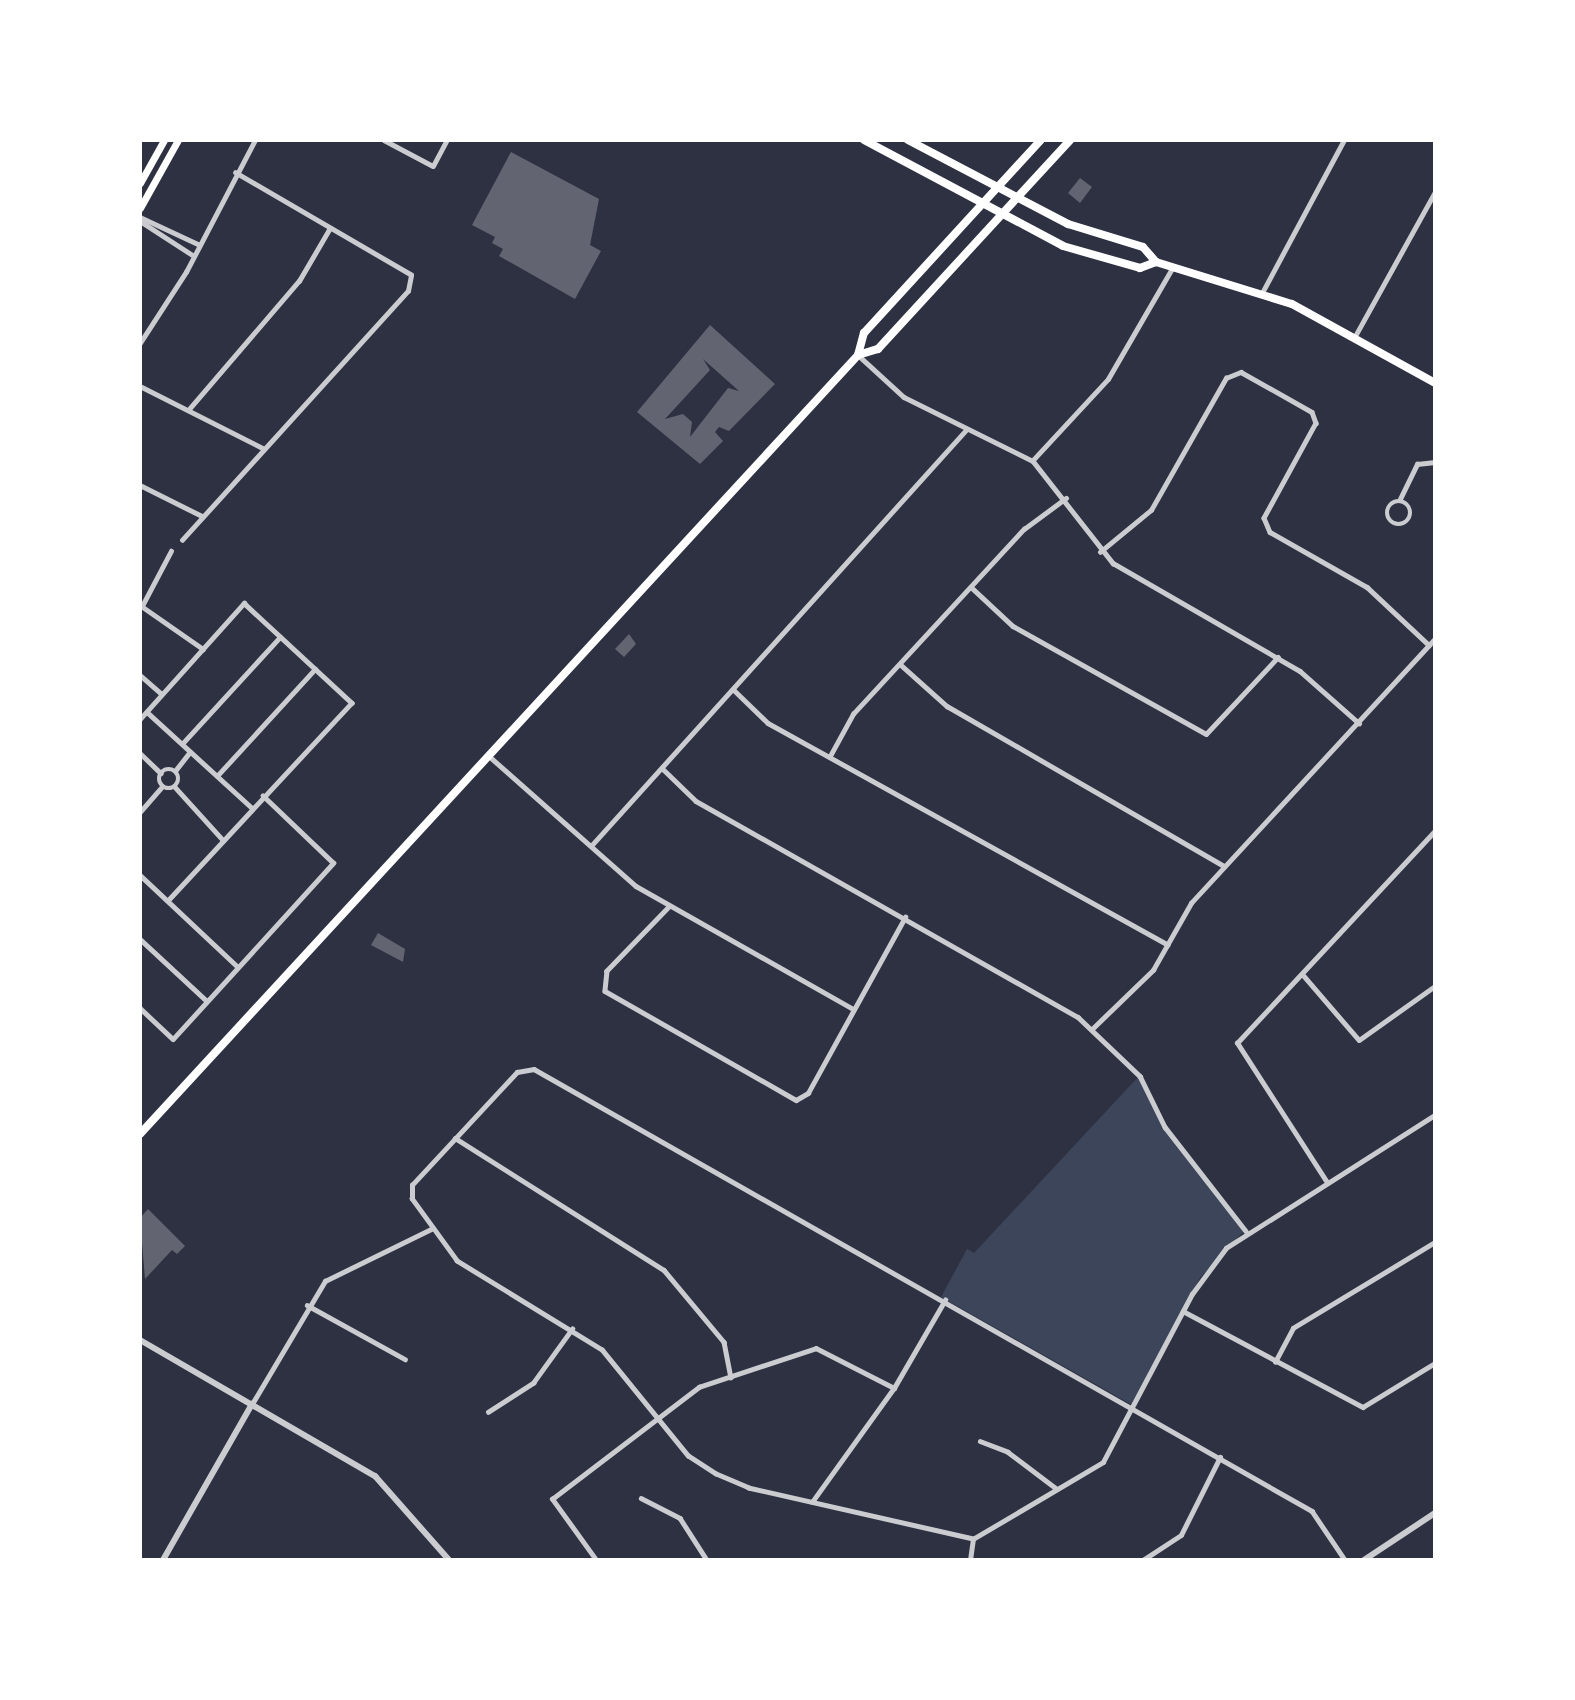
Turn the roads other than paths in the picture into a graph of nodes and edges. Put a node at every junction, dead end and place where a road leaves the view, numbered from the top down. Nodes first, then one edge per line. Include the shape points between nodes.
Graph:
1 (163, 140) edge
2 (178, 140) edge
3 (255, 140) edge
4 (384, 140) edge
5 (447, 140) edge
6 (864, 140) edge
7 (908, 140) edge
8 (1041, 140) edge
9 (1070, 140) edge
10 (1344, 140) edge
11 (236, 173) junction
12 (140, 183) edge
13 (998, 187) junction
14 (1435, 192) edge
15 (1016, 198) junction
16 (982, 204) junction
17 (140, 208) edge
18 (1001, 215) junction
19 (140, 219) edge
20 (330, 228) junction
21 (176, 232) junction
22 (170, 242) junction
23 (198, 244) junction
24 (194, 256) junction
25 (1156, 262) junction
26 (1173, 266) junction
27 (1263, 291) junction
28 (1354, 338) junction
29 (140, 343) edge
30 (858, 355) junction
31 (1435, 383) edge
32 (140, 386) edge
33 (190, 408) junction
34 (966, 430) junction
35 (263, 448) junction
36 (1033, 461) junction
37 (1435, 462) edge
38 (140, 485) edge
39 (1066, 498) junction
40 (1400, 499) junction
41 (202, 516) junction
42 (182, 540) dead end
43 (171, 551) dead end
44 (1100, 552) junction
45 (971, 587) junction
46 (141, 606) edge
47 (280, 637) junction
48 (1435, 639) edge
49 (1429, 645) junction
50 (203, 649) junction
51 (1278, 657) junction
52 (901, 665) junction
53 (315, 669) junction
54 (140, 675) edge
55 (734, 690) junction
56 (162, 694) junction
57 (147, 711) junction
58 (140, 719) edge
59 (1359, 723) junction
60 (182, 744) junction
61 (190, 752) junction
62 (140, 753) edge
63 (489, 756) junction
64 (830, 757) junction
65 (662, 768) junction
66 (175, 771) junction
67 (161, 773) junction
68 (217, 776) junction
69 (162, 787) junction
70 (175, 787) junction
71 (262, 796) junction
72 (252, 808) junction
73 (140, 812) edge
74 (1435, 831) edge
75 (223, 840) junction
76 (591, 846) junction
77 (1224, 866) junction
78 (140, 875) edge
79 (168, 901) junction
80 (670, 906) junction
81 (905, 917) junction
82 (140, 939) edge
83 (1168, 945) junction
84 (238, 967) junction
85 (1304, 976) junction
86 (1435, 986) edge
87 (207, 1001) junction
88 (140, 1008) edge
89 (853, 1009) junction
90 (1092, 1029) junction
91 (1435, 1115) edge
92 (140, 1134) edge
93 (455, 1138) junction
94 (1326, 1181) junction
95 (433, 1228) junction
96 (1246, 1231) junction
97 (1435, 1242) edge
98 (945, 1300) junction
99 (307, 1305) junction
100 (1183, 1311) junction
101 (572, 1329) junction
102 (140, 1340) edge
103 (405, 1359) dead end
104 (1275, 1362) junction
105 (1435, 1363) edge
106 (731, 1377) junction
107 (894, 1388) junction
108 (252, 1404) junction
109 (1135, 1407) junction
110 (488, 1412) dead end
111 (659, 1417) junction
112 (980, 1441) dead end
113 (1220, 1457) junction
114 (1057, 1489) junction
115 (641, 1498) dead end
116 (811, 1502) junction
117 (1435, 1513) edge
118 (973, 1539) junction
119 (163, 1560) edge
120 (449, 1560) edge
121 (596, 1560) edge
122 (707, 1560) edge
123 (970, 1560) edge
124 (1143, 1560) edge
125 (1345, 1560) edge
126 (1364, 1560) edge

1 - 12 main road
2 - 17 main road
3 - 11 street
4 - 5 street via 433,166
6 - 16 main road
7 - 13 main road
8 - 13 main road
9 - 15 main road
10 - 27 street
11 - 20 street
11 - 23 street
13 - 15 main road
13 - 16 main road
14 - 28 street
15 - 18 main road
15 - 25 main road via 1068,224 1143,247
16 - 18 main road
16 - 30 main road via 864,333
18 - 25 main road via 1095,258 1140,268
18 - 30 main road via 878,349
19 - 21 street
19 - 22 street
20 - 33 street via 299,281
20 - 35 street via 411,275 408,291
21 - 22 street
21 - 23 street
22 - 24 street
23 - 24 street
24 - 29 street
25 - 26 main road
26 - 27 main road
26 - 36 street via 1108,379
27 - 28 main road
28 - 31 main road
30 - 34 street via 904,397
30 - 63 main road
32 - 33 street
33 - 35 street
34 - 36 street
34 - 55 street
35 - 41 street
36 - 39 street
37 - 40 street via 1417,464
38 - 41 street
39 - 44 street
39 - 45 street via 1024,529
40 - 40 street via 1389,514 1398,527 1410,513
41 - 42 street
43 - 46 street
44 - 49 street via 1151,510 1226,378 1241,372 1311,412 1316,423 1264,518 1270,532 1367,587
44 - 51 street
45 - 51 street via 1013,626 1206,734
45 - 52 street
46 - 50 street
47 - 50 street via 244,603
47 - 53 street
47 - 60 street
48 - 49 street
49 - 59 street
50 - 56 street
51 - 59 street
52 - 64 street via 853,714
52 - 77 street via 947,706
53 - 68 street
53 - 71 street via 352,703
54 - 56 street
55 - 64 street via 768,723
55 - 65 street
56 - 57 street
57 - 58 street
57 - 60 street
59 - 77 street
60 - 61 street
61 - 66 street
61 - 68 street
62 - 67 street
63 - 76 street
63 - 92 main road
64 - 83 street
65 - 76 street
65 - 81 street via 696,802
66 - 67 street
66 - 70 street
67 - 69 street
68 - 72 street
69 - 70 street
69 - 73 street
70 - 75 street
71 - 72 street
71 - 84 street via 333,863
72 - 75 street
74 - 85 street
75 - 79 street
76 - 80 street via 627,880
77 - 83 street via 1191,903
78 - 79 street
79 - 84 street
80 - 89 street
80 - 89 street via 607,971 603,986 609,995 800,1099
81 - 89 street
81 - 90 street
82 - 87 street
83 - 90 street via 1153,970
84 - 87 street
85 - 86 street via 1360,1040
85 - 94 street via 1237,1043
87 - 88 street via 173,1039
90 - 96 street via 1146,1083 1165,1127
91 - 94 street
93 - 95 street via 410,1191
93 - 98 street via 523,1068
93 - 106 street via 664,1270 723,1342
94 - 96 street
95 - 99 street via 325,1282
95 - 101 street via 469,1270
96 - 100 street via 1213,1262
97 - 104 street via 1293,1328
98 - 107 street
98 - 109 street
99 - 103 street
99 - 108 street
100 - 104 street
100 - 109 street
101 - 110 street via 533,1383
101 - 111 street via 602,1350
102 - 108 street
104 - 105 street via 1363,1407
106 - 107 street via 816,1348
106 - 111 street via 699,1387
107 - 116 street
108 - 119 street
108 - 120 street via 375,1476
109 - 113 street
109 - 114 street via 1103,1462
111 - 116 street via 688,1456 716,1474
111 - 121 street via 552,1499
112 - 114 street via 1008,1452
113 - 124 street via 1181,1535
113 - 125 street via 1312,1511
114 - 118 street
115 - 122 street via 680,1518
116 - 118 street
117 - 126 street
118 - 123 street

